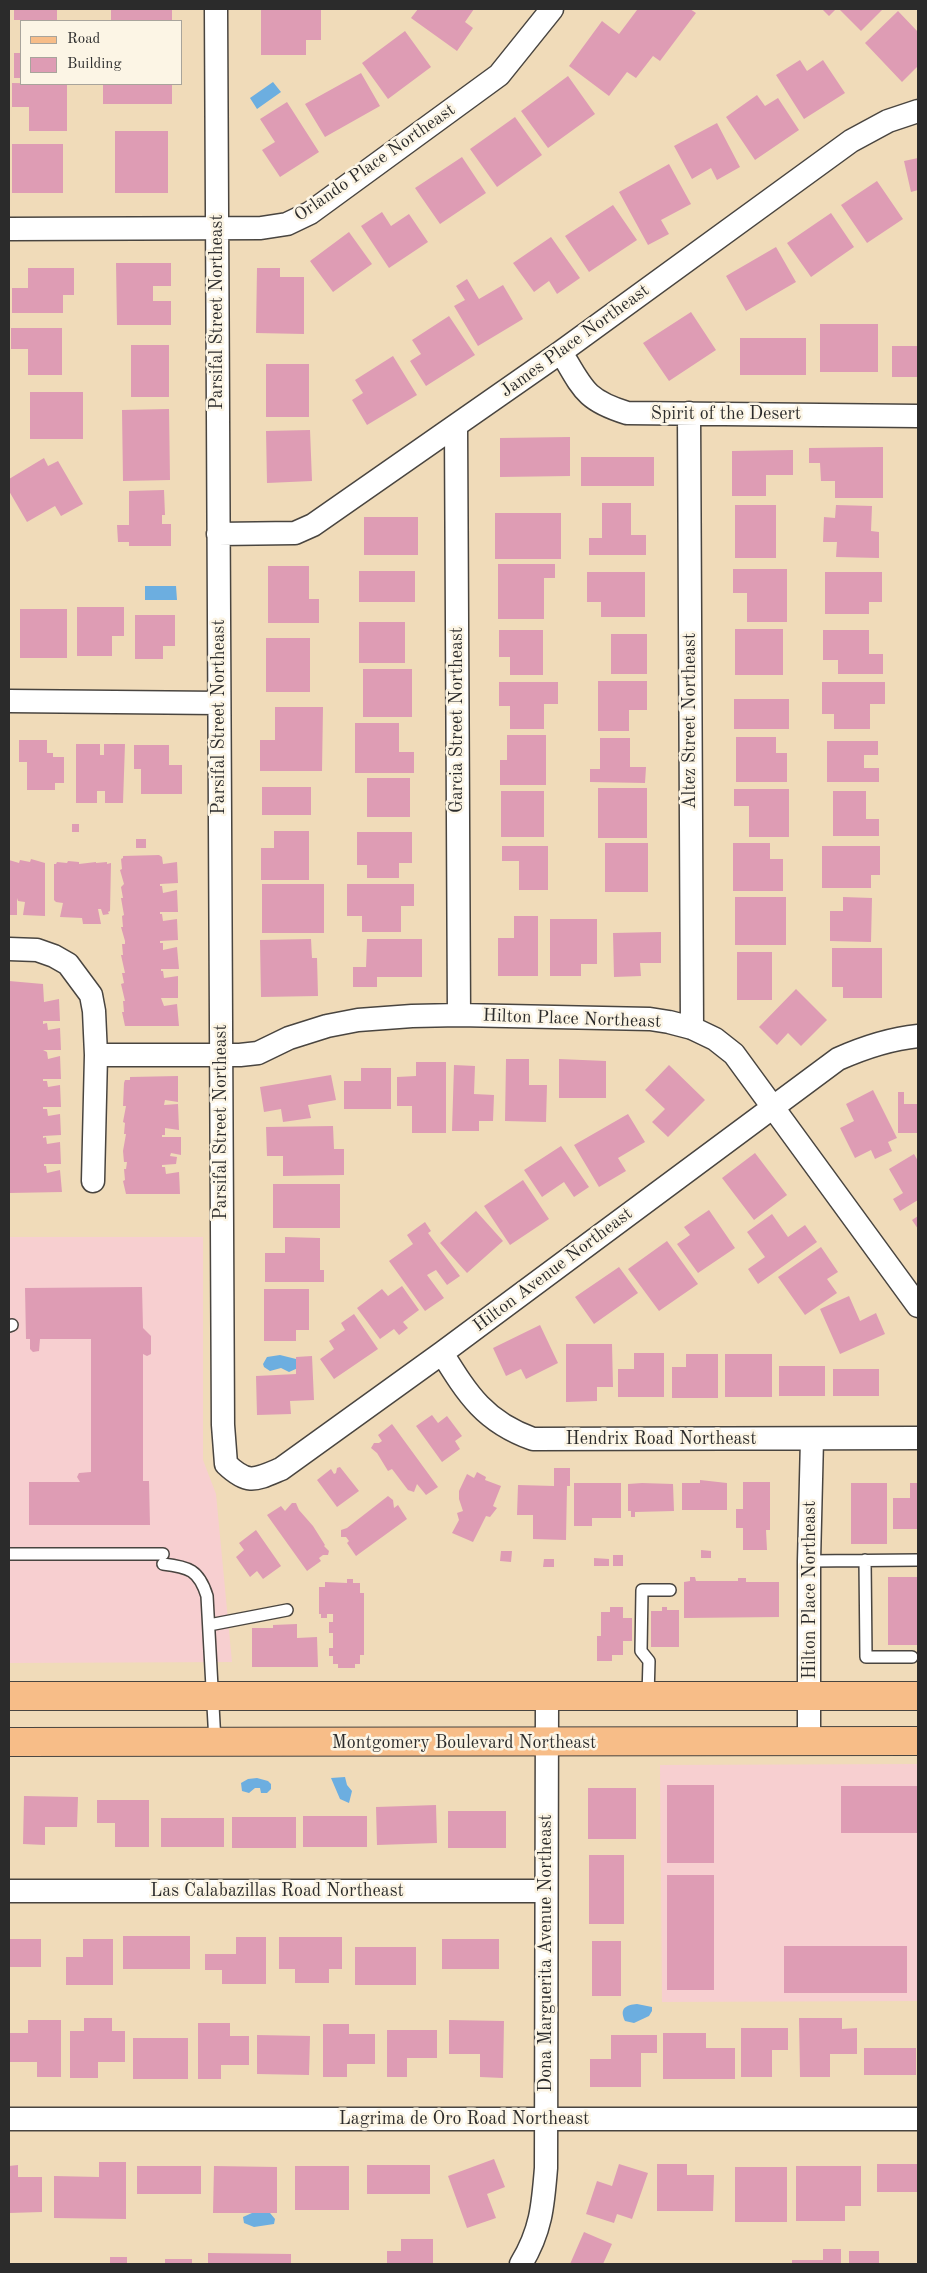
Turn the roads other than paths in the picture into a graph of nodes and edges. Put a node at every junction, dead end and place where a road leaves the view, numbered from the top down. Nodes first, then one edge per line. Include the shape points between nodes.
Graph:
1 (216, 9) edge
2 (552, 9) edge
3 (918, 110) edge
4 (217, 228) junction
5 (9, 229) edge
6 (561, 352) junction
7 (689, 413) junction
8 (918, 416) edge
9 (456, 426) junction
10 (218, 534) junction
11 (9, 700) edge
12 (219, 703) junction
13 (9, 949) edge
14 (459, 1015) junction
15 (692, 1028) junction
16 (918, 1036) edge
17 (96, 1054) junction
18 (221, 1056) junction
19 (772, 1108) junction
20 (93, 1181) dead end
21 (918, 1306) edge
22 (442, 1353) junction
23 (223, 1425) joint
24 (918, 1438) edge
25 (812, 1439) junction
26 (9, 1554) edge
27 (865, 1560) junction
28 (918, 1560) edge
29 (809, 1561) junction
30 (670, 1590) dead end
31 (287, 1610) dead end
32 (209, 1625) junction
33 (912, 1657) dead end
34 (9, 1696) edge
35 (214, 1696) junction
36 (648, 1696) junction
37 (810, 1696) junction
38 (918, 1696) edge
39 (547, 1697) junction
40 (808, 1741) junction
41 (918, 1741) edge
42 (9, 1742) edge
43 (215, 1742) junction
44 (548, 1743) junction
45 (9, 1890) edge
46 (546, 1891) junction
47 (9, 2119) edge
48 (546, 2119) junction
49 (918, 2119) edge
50 (521, 2264) edge

1 - 4 street, Parsifal Street Northeast
2 - 4 street, Orlando Place Northeast via 499,75 310,213 287,224 261,228
3 - 6 street, James Place Northeast via 888,121 851,141
4 - 5 street, Orlando Place Northeast
4 - 10 street, Parsifal Street Northeast
6 - 7 street, Spirit of the Desert via 586,393 603,406 627,413
6 - 9 street, James Place Northeast
7 - 8 street, Spirit of the Desert
7 - 15 street, Altez Street Northeast
9 - 10 street, James Place Northeast via 313,525 295,533
9 - 14 street, Garcia Street Northeast
10 - 12 street, Parsifal Street Northeast
11 - 12 street
12 - 18 street, Parsifal Street Northeast
13 - 17 street via 37,950 68,964 91,995
14 - 15 street, Hilton Place Northeast via 650,1019
14 - 18 street, Hilton Place Northeast via 358,1020 289,1038 258,1052
15 - 19 street, Hilton Place Northeast via 715,1039 734,1054
16 - 19 street, Hilton Avenue Northeast via 868,1045 838,1059
17 - 18 street, Hilton Place Northeast
17 - 20 street
18 - 23 street, Parsifal Street Northeast
19 - 21 street, Hilton Place Northeast
19 - 22 street, Hilton Avenue Northeast
22 - 23 street, Hilton Avenue Northeast via 281,1469 258,1478 240,1477 226,1464
22 - 25 street, Hendrix Road Northeast via 482,1410 510,1431 533,1440
24 - 25 street, Hendrix Road Northeast
25 - 29 street, Hilton Place Northeast
26 - 32 lane via 163,1559 197,1575 207,1596
27 - 28 lane
27 - 29 lane
27 - 33 lane via 866,1657
29 - 37 street, Hilton Place Northeast
30 - 36 lane via 642,1590 642,1651 649,1661
31 - 32 lane
32 - 35 lane
34 - 35 main road
35 - 39 main road
35 - 43 lane
36 - 37 main road
36 - 39 main road
37 - 38 main road
37 - 40 street, Hilton Place Northeast
39 - 44 street, Dona Marguerita Avenue Northeast
40 - 41 main road, Montgomery Boulevard Northeast
40 - 44 main road, Montgomery Boulevard Northeast
42 - 43 main road, Montgomery Boulevard Northeast
43 - 44 main road, Montgomery Boulevard Northeast
44 - 46 street, Dona Marguerita Avenue Northeast
45 - 46 street, Las Calabazillas Road Northeast
46 - 48 street, Dona Marguerita Avenue Northeast
47 - 48 street, Lagrima de Oro Road Northeast
48 - 49 street, Lagrima de Oro Road Northeast
48 - 50 street, Dona Marguerita Avenue Northeast via 542,2216

